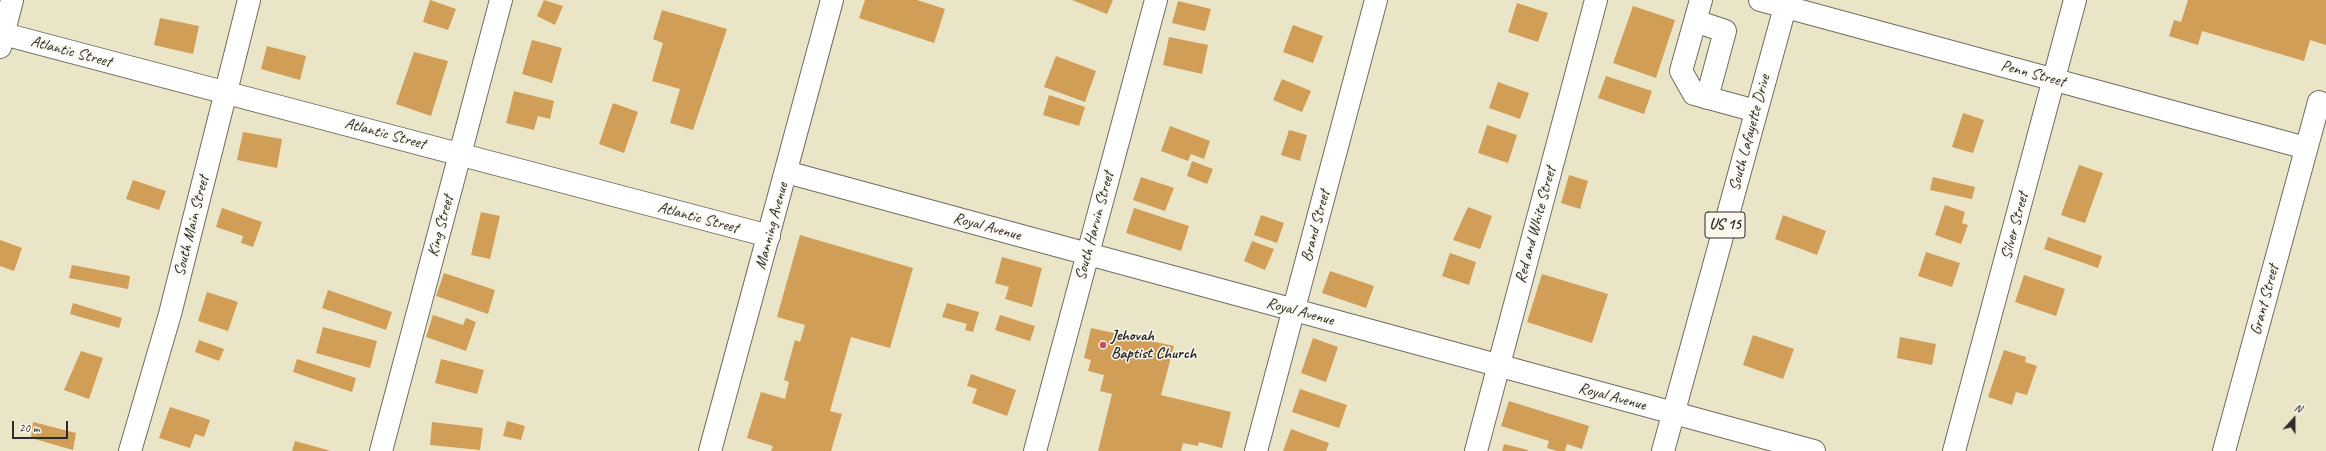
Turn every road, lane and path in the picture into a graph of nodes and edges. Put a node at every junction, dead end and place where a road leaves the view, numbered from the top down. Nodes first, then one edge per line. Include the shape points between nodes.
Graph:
1 (12, 0) edge
2 (249, 0) edge
3 (501, 0) edge
4 (832, 0) edge
5 (1156, 0) edge
6 (1376, 0) edge
7 (1596, 0) edge
8 (1701, 0) edge
9 (1760, 0) edge
10 (2075, 0) edge
11 (1786, 3) edge
12 (1695, 21) junction
13 (1, 38) edge
14 (2054, 80) junction
15 (225, 92) junction
16 (1707, 98) junction
17 (2319, 102) dead end
18 (1756, 112) junction
19 (2306, 148) junction
20 (460, 154) junction
21 (786, 172) junction
22 (769, 236) junction
23 (1088, 255) junction
24 (1294, 311) junction
25 (1498, 366) junction
26 (1673, 414) junction
27 (130, 451) edge
28 (381, 451) edge
29 (710, 451) edge
30 (1035, 451) edge
31 (1256, 451) edge
32 (1476, 451) edge
33 (1663, 451) edge
34 (1814, 451) edge
35 (1954, 451) edge
36 (2224, 451) edge

1 - 13 street
2 - 15 street, South Main Street
3 - 20 street, King Street
4 - 21 street, Manning Avenue
5 - 23 street, South Harvin Street
6 - 24 street, Brand Street
7 - 25 street, Red and White Street
8 - 12 street
9 - 11 street, Penn Street
10 - 14 street, Silver Street
11 - 14 street, Penn Street
11 - 18 street, South Lafayette Drive / US 15
12 - 16 street via 1682,71 1694,94
12 - 16 street via 1725,31
13 - 15 street, Atlantic Street
14 - 19 street, Penn Street
14 - 35 street, Silver Street
15 - 20 street, Atlantic Street
15 - 27 street, South Main Street via 170,314
16 - 18 street
17 - 19 street, Grant Street
18 - 26 street, South Lafayette Drive / US 15
19 - 36 street, Grant Street
20 - 22 street, Atlantic Street
20 - 28 street, King Street
21 - 22 street, Manning Avenue
21 - 23 street, Royal Avenue
22 - 29 street, Manning Avenue
23 - 24 street, Royal Avenue
23 - 30 street, South Harvin Street
24 - 25 street, Royal Avenue
24 - 31 street, Brand Street
25 - 26 street, Royal Avenue
25 - 32 street, Red and White Street
26 - 33 street, South Lafayette Drive / US 15
26 - 34 street, Royal Avenue

